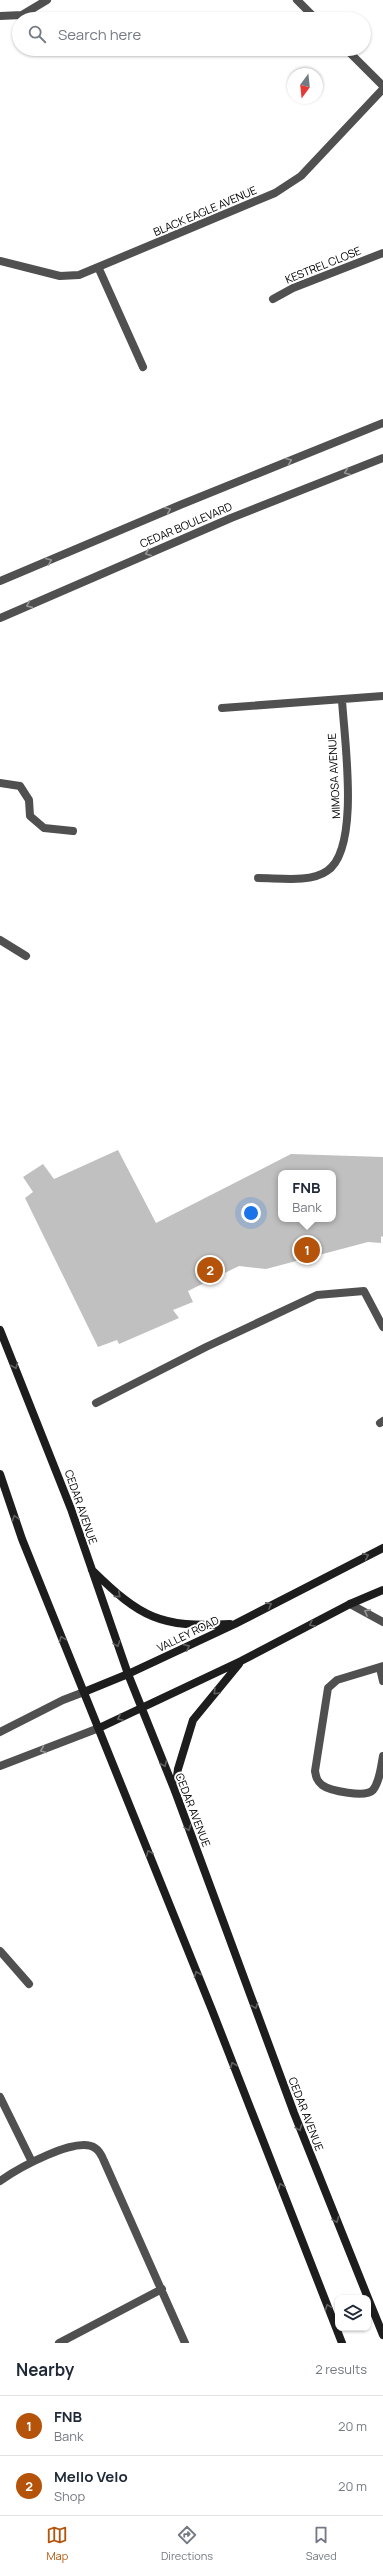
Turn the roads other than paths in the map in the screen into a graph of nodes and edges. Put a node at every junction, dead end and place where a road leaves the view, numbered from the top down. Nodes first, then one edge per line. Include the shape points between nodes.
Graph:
1 (47, 0) edge
2 (296, 0) edge
3 (27, 12) edge
4 (309, 12) edge
5 (12, 15) edge
6 (0, 16) edge
7 (353, 56) edge
8 (383, 88) edge
9 (383, 253) edge
10 (0, 261) edge
11 (99, 269) junction
12 (272, 299) dead end
13 (143, 367) dead end
14 (383, 423) edge
15 (383, 458) edge
16 (0, 582) edge
17 (0, 618) edge
18 (383, 696) edge
19 (342, 700) junction
20 (222, 708) dead end
21 (0, 783) edge
22 (73, 831) dead end
23 (258, 878) dead end
24 (0, 940) edge
25 (26, 956) dead end
26 (383, 1327) edge
27 (0, 1330) edge
28 (96, 1403) dead end
29 (0, 1474) edge
30 (383, 1548) edge
31 (90, 1568) junction
32 (383, 1590) edge
33 (350, 1604) junction
34 (383, 1622) edge
35 (235, 1624) junction
36 (241, 1661) junction
37 (381, 1667) edge
38 (128, 1674) junction
39 (383, 1682) edge
40 (84, 1692) junction
41 (142, 1708) junction
42 (99, 1728) junction
43 (0, 1732) edge
44 (383, 1756) edge
45 (0, 1766) edge
46 (175, 1791) junction
47 (0, 1951) edge
48 (28, 1984) dead end
49 (0, 2096) edge
50 (32, 2162) junction
51 (0, 2181) edge
52 (162, 2289) junction
53 (367, 2295) edge
54 (371, 2305) edge
55 (383, 2335) edge
56 (59, 2343) edge
57 (185, 2343) edge
58 (342, 2343) edge

1 - 3 street
2 - 4 street
5 - 6 street
7 - 8 street
8 - 11 street, BLACK EAGLE AVENUE via 301,176 288,185
9 - 12 street, KESTREL CLOSE via 293,288
10 - 11 street, BLACK EAGLE AVENUE via 67,276
11 - 13 street
16 -> 14 street, CEDAR BOULEVARD via 180,505
15 -> 17 street, CEDAR BOULEVARD via 231,518
18 - 19 street
19 - 20 street
19 - 23 street, MIMOSA AVENUE via 348,822 339,857 328,872 318,876
21 - 22 street via 20,786 29,800 30,816 44,828
24 - 25 street
26 - 28 street via 364,1290 317,1295 206,1346
27 -> 31 main road, CEDAR AVENUE via 69,1502
40 -> 29 main road via 22,1539
35 -> 30 main road, VALLEY ROAD
31 -> 35 main road via 119,1596 146,1615 186,1626
31 -> 38 main road, CEDAR AVENUE
32 - 33 main road
34 -> 33 street
33 -> 36 main road
38 -> 35 main road, VALLEY ROAD
36 - 41 main road
36 -> 46 main road via 192,1720 178,1769
37 - 39 street
37 - 44 street via 337,1680 328,1688 314,1771 317,1781 324,1786 366,1794 373,1790 378,1780
38 - 40 main road, VALLEY ROAD
38 - 41 main road, CEDAR AVENUE
40 - 42 main road
40 - 43 street, VALLEY ROAD
41 -> 42 main road
41 -> 46 main road, CEDAR AVENUE
42 -> 45 street
58 -> 42 main road
46 -> 53 main road, CEDAR AVENUE via 294,2113
47 - 48 street
49 - 50 street
50 - 51 street
50 - 52 street via 70,2147 86,2145 95,2148 104,2161
52 - 56 street
52 - 57 street
54 - 55 main road, CEDAR AVENUE

